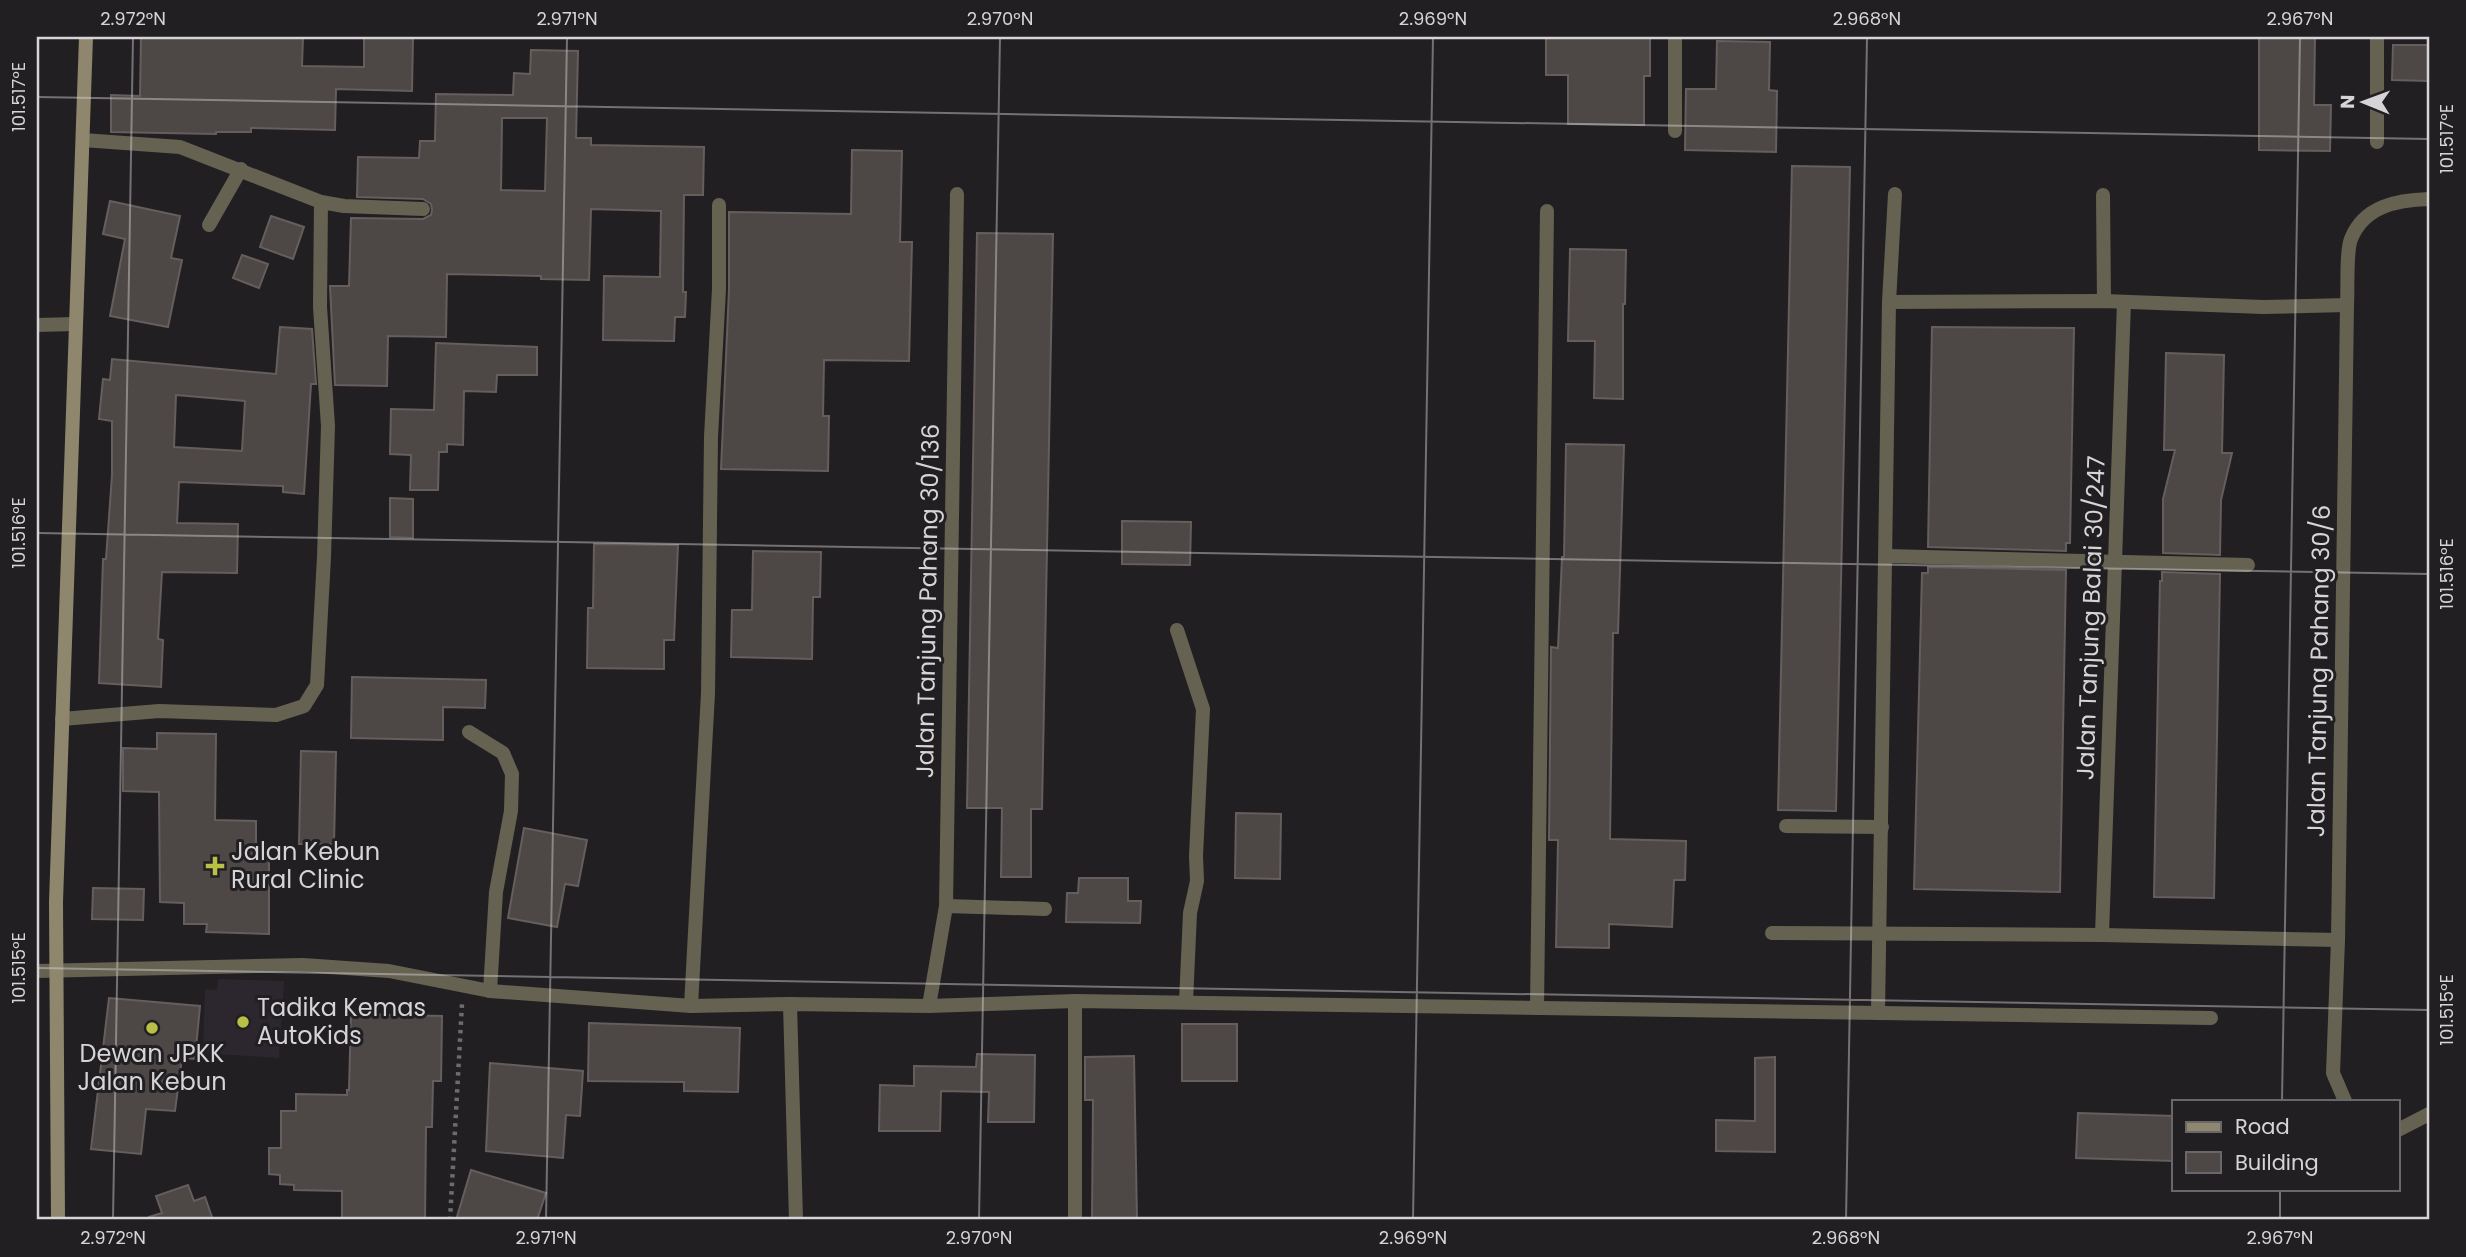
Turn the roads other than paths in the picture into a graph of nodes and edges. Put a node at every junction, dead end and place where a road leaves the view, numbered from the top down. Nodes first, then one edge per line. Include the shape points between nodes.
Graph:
1 (86, 37) edge
2 (1675, 37) edge
3 (2377, 37) edge
4 (1675, 131) dead end
5 (83, 140) junction
6 (2377, 142) dead end
7 (241, 169) junction
8 (957, 194) dead end
9 (1895, 194) dead end
10 (2103, 195) dead end
11 (2429, 199) edge
12 (321, 202) junction
13 (719, 205) dead end
14 (423, 209) dead end
15 (1547, 211) dead end
16 (209, 225) dead end
17 (2104, 301) junction
18 (1889, 302) junction
19 (2124, 302) junction
20 (2347, 305) junction
21 (75, 324) junction
22 (37, 325) edge
23 (1886, 556) junction
24 (2116, 562) junction
25 (2248, 565) dead end
26 (1177, 630) dead end
27 (62, 719) junction
28 (469, 732) dead end
29 (1786, 826) dead end
30 (1882, 827) junction
31 (946, 906) junction
32 (1045, 909) dead end
33 (1772, 933) dead end
34 (2102, 934) junction
35 (1879, 935) junction
36 (2338, 940) junction
37 (37, 971) edge
38 (57, 972) junction
39 (490, 991) junction
40 (1075, 1001) junction
41 (1186, 1002) junction
42 (790, 1004) junction
43 (691, 1006) junction
44 (929, 1006) junction
45 (1536, 1007) junction
46 (1878, 1013) junction
47 (2211, 1017) dead end
48 (2345, 1100) edge
49 (2429, 1114) edge
50 (2400, 1129) edge
51 (58, 1220) edge
52 (796, 1220) edge
53 (1075, 1220) edge

1 - 5 street
2 - 4 street
3 - 6 street
5 - 7 street via 180,147
5 - 21 street
7 - 12 street
7 - 16 street
8 - 31 street, Jalan Tanjung Pahang 30/136
9 - 18 street
10 - 17 street
11 - 20 street, Jalan Tanjung Pahang 30/6 via 2369,212 2351,240
12 - 14 street
12 - 27 street via 320,307 328,426 317,685 304,706 276,715 159,711
13 - 43 street via 708,693
15 - 45 street
17 - 18 street
17 - 19 street
18 - 23 street
19 - 20 street
19 - 24 street, Jalan Tanjung Balai 30/247
20 - 36 street, Jalan Tanjung Pahang 30/6
21 - 22 street
21 - 27 street
23 - 24 street
23 - 30 street
24 - 25 street
24 - 34 street, Jalan Tanjung Balai 30/247
26 - 41 street via 1203,709 1197,881 1190,914
27 - 38 street
28 - 39 street via 503,753 512,774 511,811 496,892
29 - 30 street
30 - 35 street
31 - 32 street
31 - 44 street, Jalan Tanjung Pahang 30/136
33 - 35 street
34 - 35 street
34 - 36 street
35 - 46 street
36 - 48 street, Jalan Tanjung Pahang 30/6 via 2333,1073
37 - 38 street
38 - 39 street via 303,965 389,971
38 - 51 street
39 - 43 street
40 - 41 street
40 - 44 street
40 - 53 street
41 - 45 street
42 - 43 street
42 - 44 street
42 - 52 street
45 - 46 street
46 - 47 street
49 - 50 street

